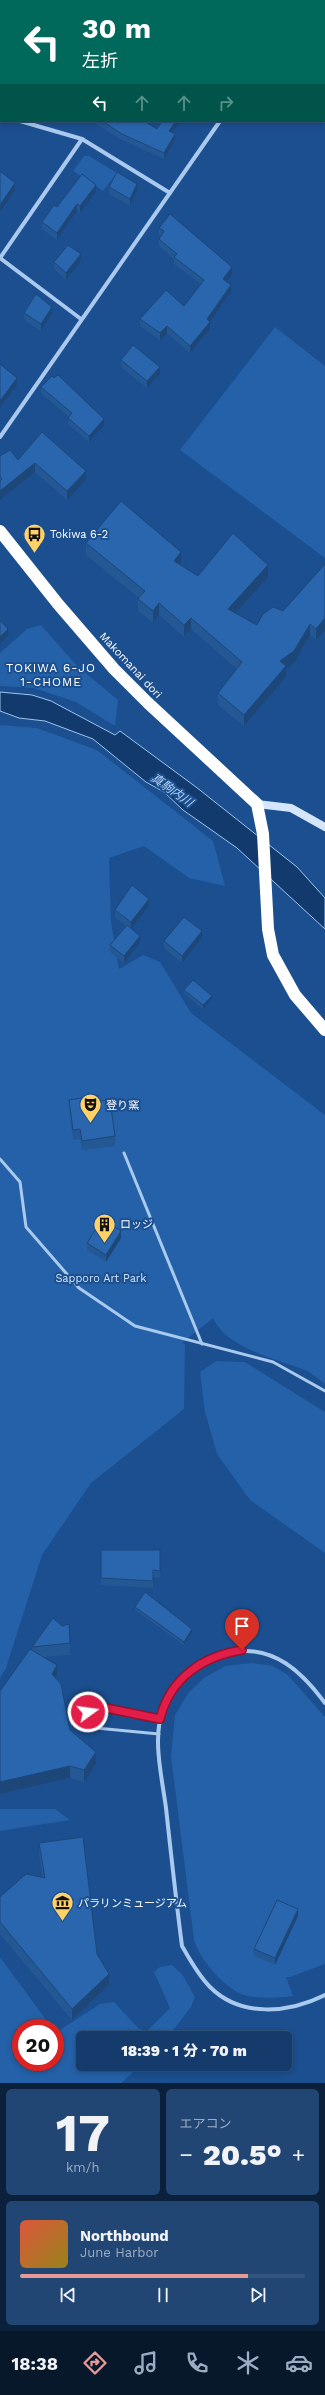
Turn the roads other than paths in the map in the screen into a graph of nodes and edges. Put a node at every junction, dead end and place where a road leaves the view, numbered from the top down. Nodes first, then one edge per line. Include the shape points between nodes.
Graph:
1 (23, 122) edge
2 (219, 122) edge
3 (82, 139) junction
4 (170, 193) junction
5 (81, 319) junction
6 (0, 438) edge
7 (0, 531) edge
8 (257, 804) junction
9 (325, 827) edge
10 (325, 1030) edge
11 (124, 1153) dead end
12 (0, 1159) edge
13 (202, 1344) junction
14 (325, 1391) edge
15 (325, 1702) edge
16 (160, 1719) junction
17 (159, 1734) junction
18 (325, 1995) edge

1 - 3 street
2 - 4 street
3 - 4 street
3 - 5 street via 0,258
4 - 5 street
5 - 6 street
7 - 8 highway, Makomanai dori via 114,669
8 - 9 main road via 291,808
8 - 10 highway via 263,834 268,929 273,955 295,995
11 - 13 lane
12 - 13 lane via 20,1182 26,1227 79,1288 135,1326
13 - 14 lane via 273,1362
15 - 16 street via 307,1679 289,1664 266,1654 242,1650 221,1654 198,1664 176,1686 163,1708
16 - 17 street
16 - 17 lane via 101,1707 92,1707 88,1712 90,1724 96,1728
17 - 18 street via 182,1946 195,1968 211,1988 226,1998 260,2010 284,2009

